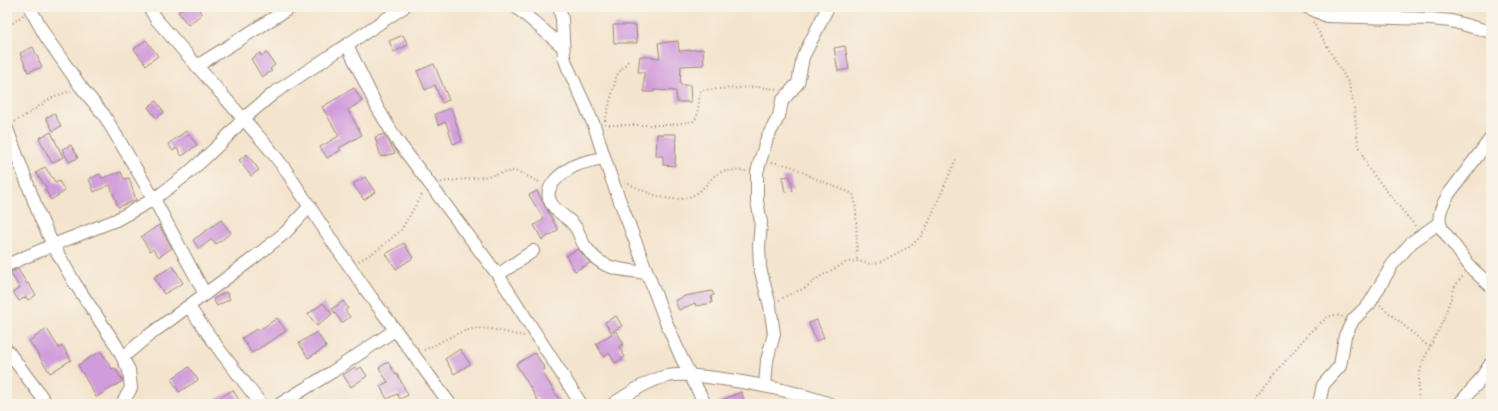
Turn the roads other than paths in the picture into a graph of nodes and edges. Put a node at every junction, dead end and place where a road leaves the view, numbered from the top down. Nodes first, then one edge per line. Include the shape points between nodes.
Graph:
1 (149, 7) edge
2 (291, 7) edge
3 (404, 7) edge
4 (516, 7) edge
5 (559, 7) edge
6 (828, 7) edge
7 (31, 8) edge
8 (1309, 12) edge
9 (1491, 32) edge
10 (347, 45) junction
11 (562, 46) junction
12 (196, 66) junction
13 (244, 118) junction
14 (10, 126) edge
15 (1491, 138) edge
16 (604, 158) junction
17 (154, 199) junction
18 (310, 206) junction
19 (1439, 223) junction
20 (53, 245) junction
21 (534, 251) dead end
22 (7, 265) edge
23 (647, 273) junction
24 (498, 275) junction
25 (1491, 286) edge
26 (205, 294) junction
27 (189, 306) junction
28 (395, 330) junction
29 (7, 350) edge
30 (123, 357) junction
31 (1491, 363) edge
32 (691, 375) junction
33 (765, 386) junction
34 (796, 398) edge
35 (47, 404) edge
36 (122, 404) edge
37 (261, 404) edge
38 (280, 404) edge
39 (449, 404) edge
40 (581, 404) edge
41 (614, 404) edge
42 (705, 404) edge
43 (830, 404) edge
44 (1319, 404) edge
45 (1459, 404) edge

1 - 12 street via 156,19
2 - 12 street
3 - 10 street
4 - 11 street
5 - 11 street via 562,19
6 - 33 street via 803,57 798,82 782,101 779,116 767,138 757,172 757,201 761,222 760,268 770,306 774,336 767,360
7 - 17 street via 46,38 104,115
8 - 9 street via 1327,16 1451,21
10 - 13 street via 274,93
10 - 24 street via 396,139
11 - 16 street via 568,68 588,110
12 - 13 street
13 - 17 street via 186,175
13 - 18 street
14 - 20 street via 40,217
15 - 19 street via 1448,195 1439,216
16 - 23 street
16 - 23 street via 574,166 554,182 549,188 550,202 575,227 596,259 611,268
17 - 20 street via 116,220
17 - 26 street
18 - 26 street via 286,232
18 - 28 street
19 - 25 street via 1472,269
19 - 44 street via 1412,242 1392,265 1370,303 1353,320 1346,336 1340,366 1323,384
20 - 22 street
20 - 30 street
21 - 24 street
23 - 32 street via 681,357
24 - 40 street
26 - 27 street
27 - 30 street
27 - 37 street
28 - 38 street
28 - 39 street
29 - 35 street
30 - 36 street via 129,370 131,388
31 - 45 street
32 - 33 street
32 - 41 street via 669,375 659,378
32 - 42 street
33 - 34 street
34 - 43 street

